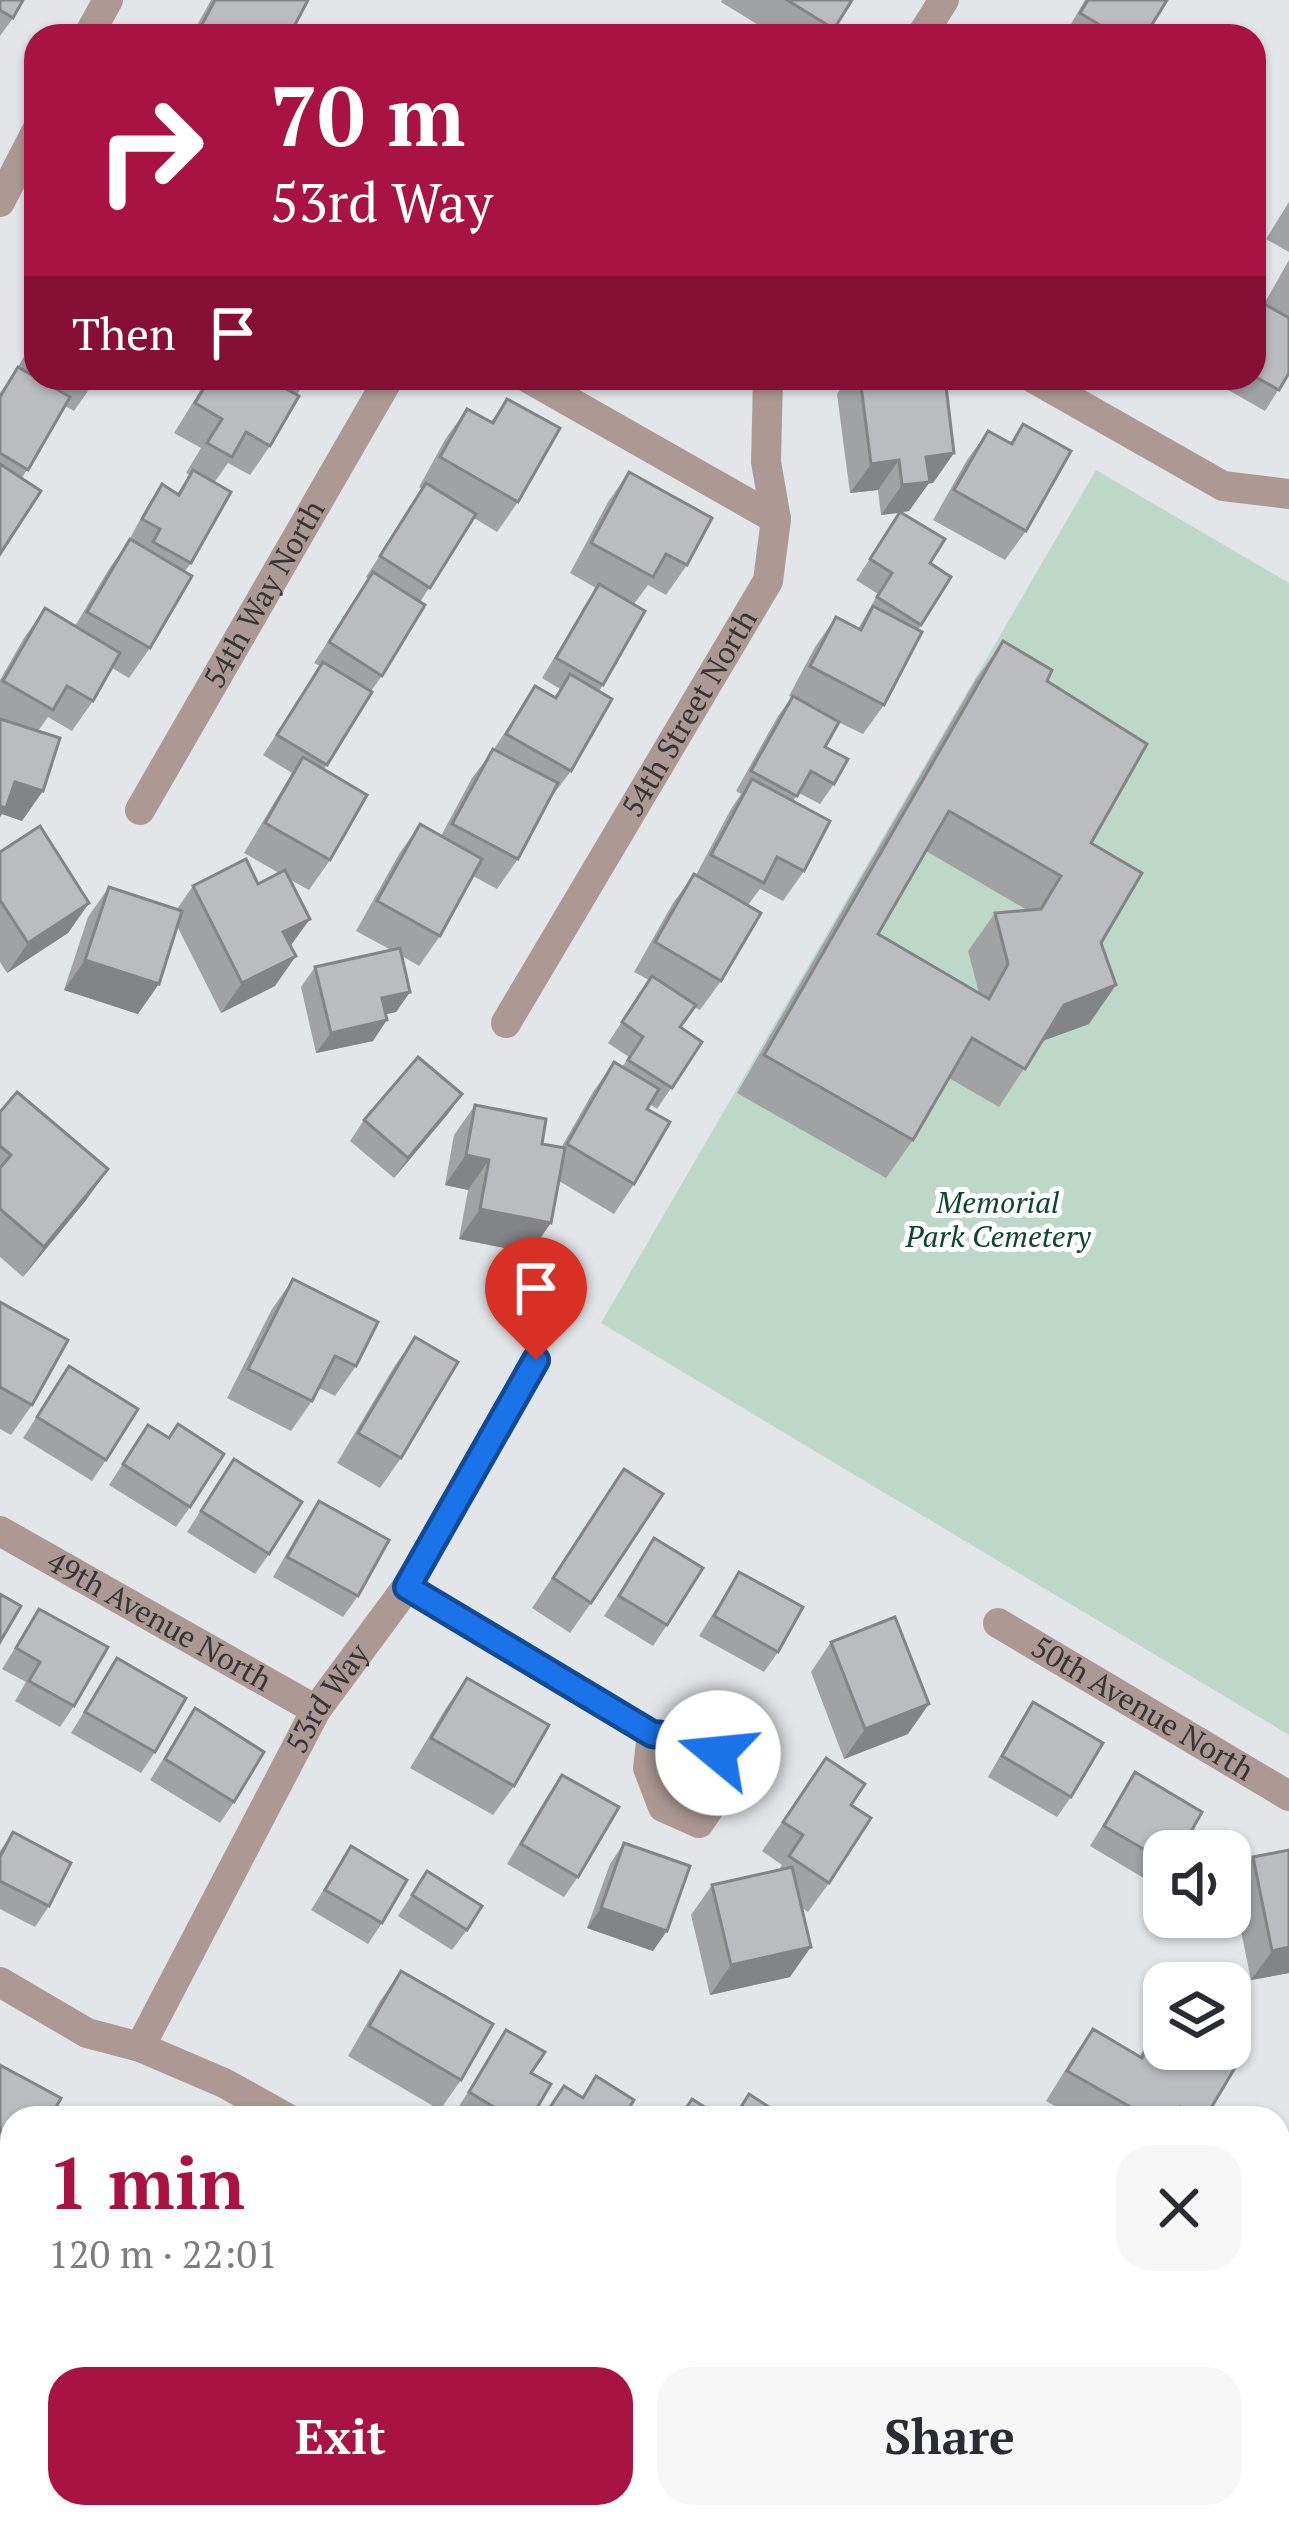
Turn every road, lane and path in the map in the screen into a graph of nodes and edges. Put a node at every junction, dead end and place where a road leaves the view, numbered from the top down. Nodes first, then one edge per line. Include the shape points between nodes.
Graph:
1 (24, 155) edge
2 (0, 202) edge
3 (382, 390) edge
4 (549, 390) edge
5 (768, 390) edge
6 (1054, 390) edge
7 (1289, 494) edge
8 (776, 519) junction
9 (140, 810) dead end
10 (506, 1023) dead end
11 (536, 1360) dead end
12 (0, 1531) edge
13 (407, 1587) junction
14 (998, 1623) dead end
15 (316, 1710) junction
16 (652, 1734) dead end
17 (1289, 1796) edge
18 (0, 1982) edge
19 (140, 2047) junction
20 (265, 2106) edge

1 - 2 street
3 - 9 street, 54th Way North
4 - 8 street
5 - 8 street, 54th Street North via 766,462
6 - 7 street via 1222,486
8 - 10 street, 54th Street North via 768,581
11 - 13 street, 53rd Way
12 - 15 street, 49th Avenue North
13 - 15 street, 53rd Way
13 - 16 street
14 - 17 street, 50th Avenue North
15 - 19 street, 53rd Way
18 - 19 street via 87,2032
19 - 20 street

